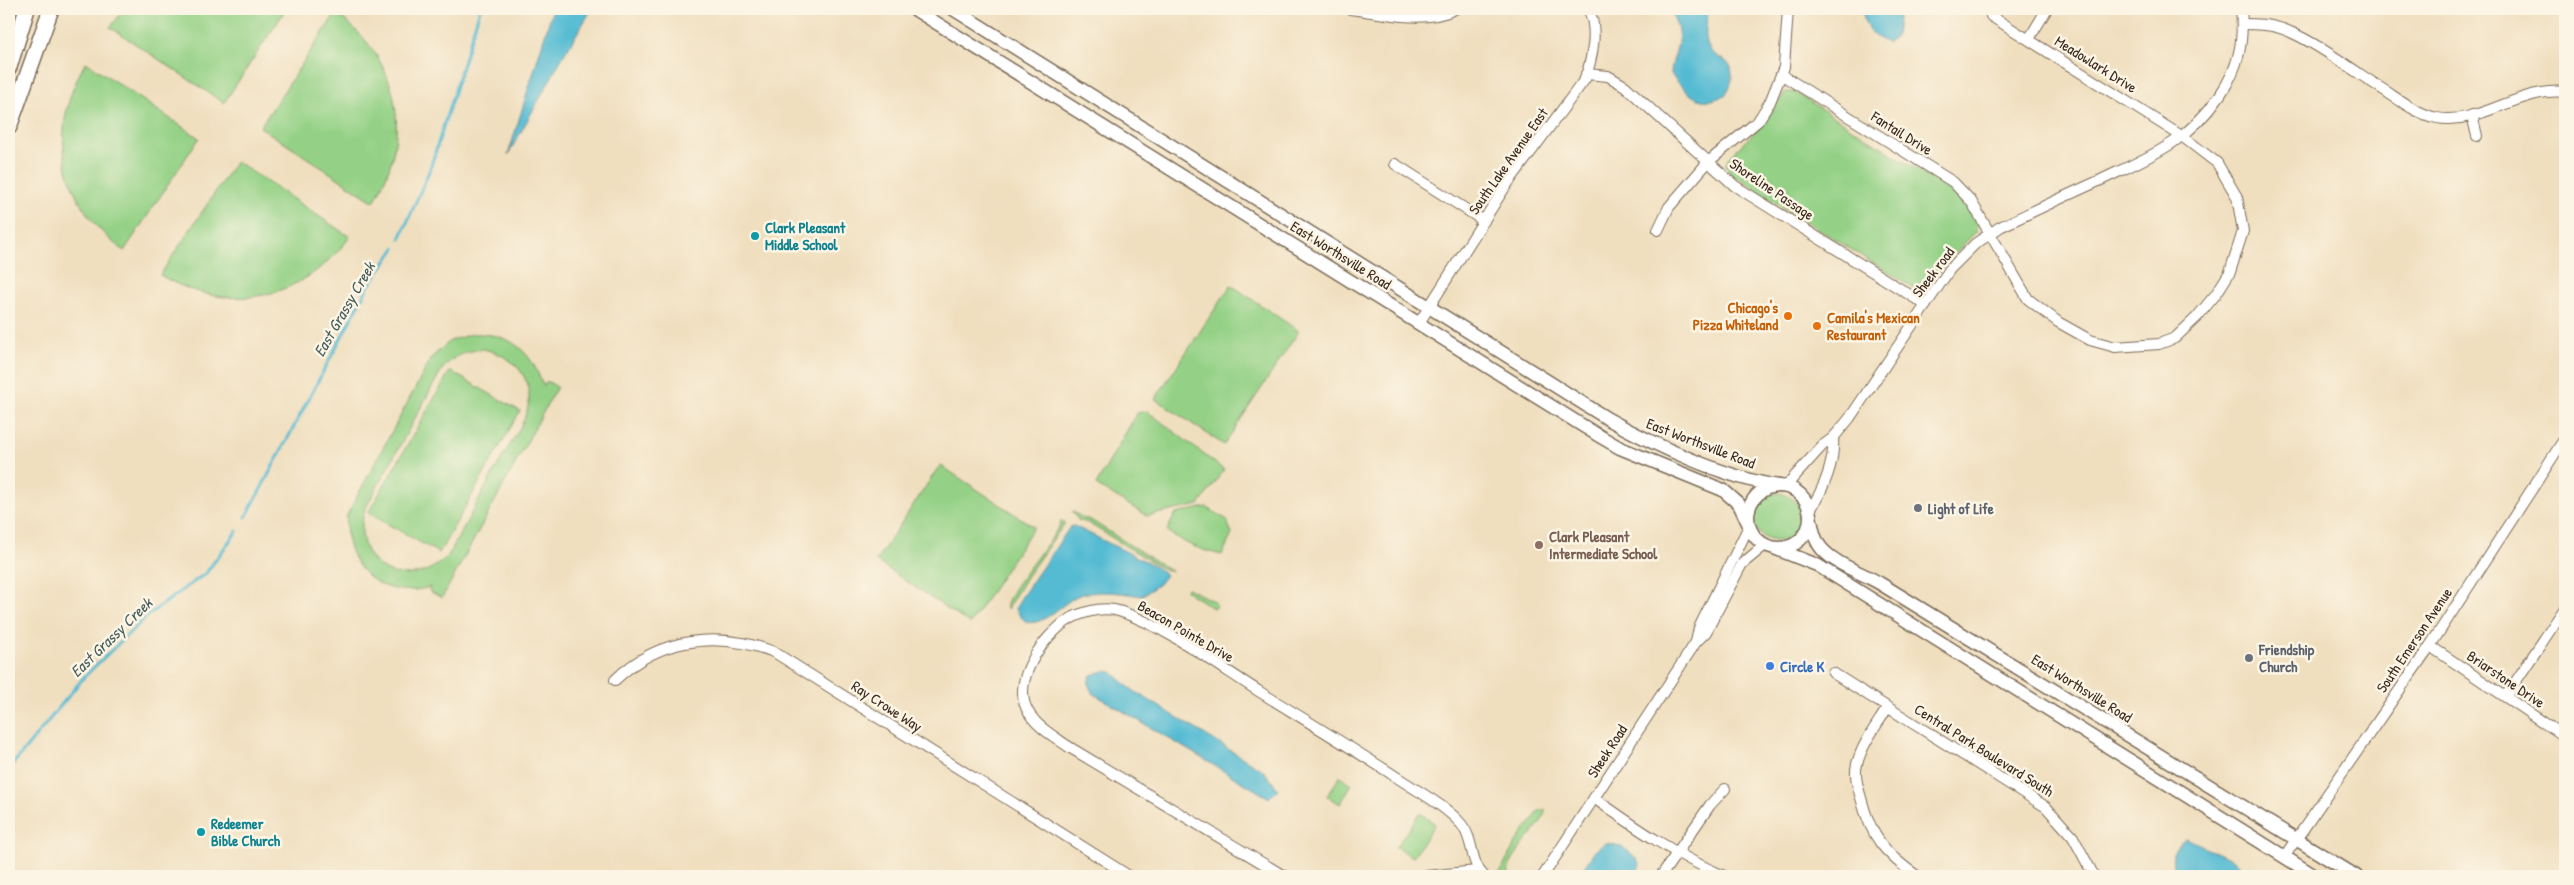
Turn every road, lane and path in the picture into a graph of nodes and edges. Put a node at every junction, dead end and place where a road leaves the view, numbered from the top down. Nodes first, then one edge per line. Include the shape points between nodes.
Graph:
1 (27, 9) edge
2 (50, 9) edge
3 (914, 9) edge
4 (954, 9) edge
5 (1350, 9) edge
6 (1455, 9) edge
7 (1588, 9) edge
8 (1788, 9) edge
9 (2047, 9) edge
10 (2241, 9) edge
11 (1992, 16) dead end
12 (2242, 24) junction
13 (2029, 39) junction
14 (9, 67) edge
15 (1586, 74) junction
16 (1782, 75) junction
17 (2565, 92) edge
18 (2472, 115) junction
19 (9, 127) edge
20 (2477, 136) dead end
21 (2183, 137) junction
22 (1708, 162) junction
23 (1395, 164) dead end
24 (1484, 221) junction
25 (1658, 230) dead end
26 (1990, 233) junction
27 (1926, 305) junction
28 (1429, 306) junction
29 (1419, 323) junction
30 (1833, 438) junction
31 (2565, 438) edge
32 (1782, 486) junction
33 (1810, 513) junction
34 (1748, 525) junction
35 (1769, 547) junction
36 (2565, 608) edge
37 (1696, 642) junction
38 (2430, 646) junction
39 (1833, 673) dead end
40 (615, 680) dead end
41 (2506, 696) junction
42 (1888, 707) junction
43 (2565, 737) edge
44 (1725, 789) dead end
45 (1594, 798) junction
46 (2296, 839) junction
47 (1676, 854) junction
48 (2284, 857) junction
49 (1480, 873) edge
50 (1129, 876) edge
51 (1284, 876) edge
52 (1426, 876) edge
53 (1543, 876) edge
54 (1661, 876) edge
55 (1724, 876) edge
56 (1917, 876) edge
57 (2094, 876) edge
58 (2315, 876) edge
59 (2356, 876) edge

1 - 14 highway
2 - 19 highway
3 - 29 main road, East Worthsville Road
4 - 28 main road, East Worthsville Road
5 - 6 street via 1435,16
7 - 15 street, South Lake Avenue East via 1593,35
8 - 16 street
9 - 13 street
10 - 12 street, Sheek road
11 - 13 street, Meadowlark Drive
12 - 18 street via 2262,24 2288,31 2424,114 2452,119
12 - 21 street, Sheek road via 2242,48 2228,82 2209,111
13 - 21 street, Meadowlark Drive
15 - 22 street, Shoreline Passage via 1608,76 1625,86
15 - 24 street, South Lake Avenue East
16 - 22 street via 1758,120
16 - 26 street, Fantail Drive via 1953,182 1971,201
17 - 18 street via 2536,93
18 - 20 street
21 - 26 street, Sheek road via 2153,155
21 - 26 street, Meadowlark Drive via 2217,163 2237,197 2243,231 2230,272 2197,317 2175,338 2159,344 2114,348 2090,340 2058,322 2028,298
22 - 25 street via 1669,207
22 - 27 street, Shoreline Passage via 1735,186
23 - 24 street
24 - 28 street, South Lake Avenue East
26 - 27 street, Sheek road via 1950,269
27 - 30 street, Sheek road
28 - 29 street, South Lake Avenue East
28 - 32 main road, East Worthsville Road via 1635,434 1750,480
29 - 34 main road, East Worthsville Road via 1620,448 1723,490 1739,504
30 - 32 street, Sheek road
30 - 33 street via 1835,454
31 - 38 street, South Emerson Avenue
32 - 33 main road via 1797,491
32 - 34 main road via 1761,490 1754,497
33 - 35 main road via 1809,524 1800,540 1792,545
33 - 46 main road, East Worthsville Road via 1818,542 1836,559
34 - 35 main road via 1757,540
34 - 37 street, Sheek Road via 1699,628
35 - 37 street, Sheek Road via 1742,564 1706,632
35 - 48 main road via 1817,565
36 - 41 street
37 - 45 street, Sheek Road
38 - 41 street, Briarstone Drive
38 - 46 street, South Emerson Avenue
39 - 42 street, Central Park Boulevard South
40 - 50 street, Ray Crowe Way via 647,656 696,639 724,639 756,645 774,652
41 - 43 street, Briarstone Drive
42 - 56 street via 1861,753 1856,779 1874,835 1894,859
42 - 57 street, Central Park Boulevard South via 2046,807 2073,837
44 - 47 street
45 - 47 street
45 - 53 street, Sheek Road
46 - 48 street, South Emerson Avenue
46 - 59 main road, East Worthsville Road
47 - 54 street
47 - 55 street
48 - 58 main road
49 - 51 street, Beacon Pointe Drive via 1462,825 1434,802 1183,644 1122,612 1102,609 1082,614 1060,626 1043,644 1029,668 1022,690 1028,712 1042,728
49 - 52 street, Beacon Pointe Drive

